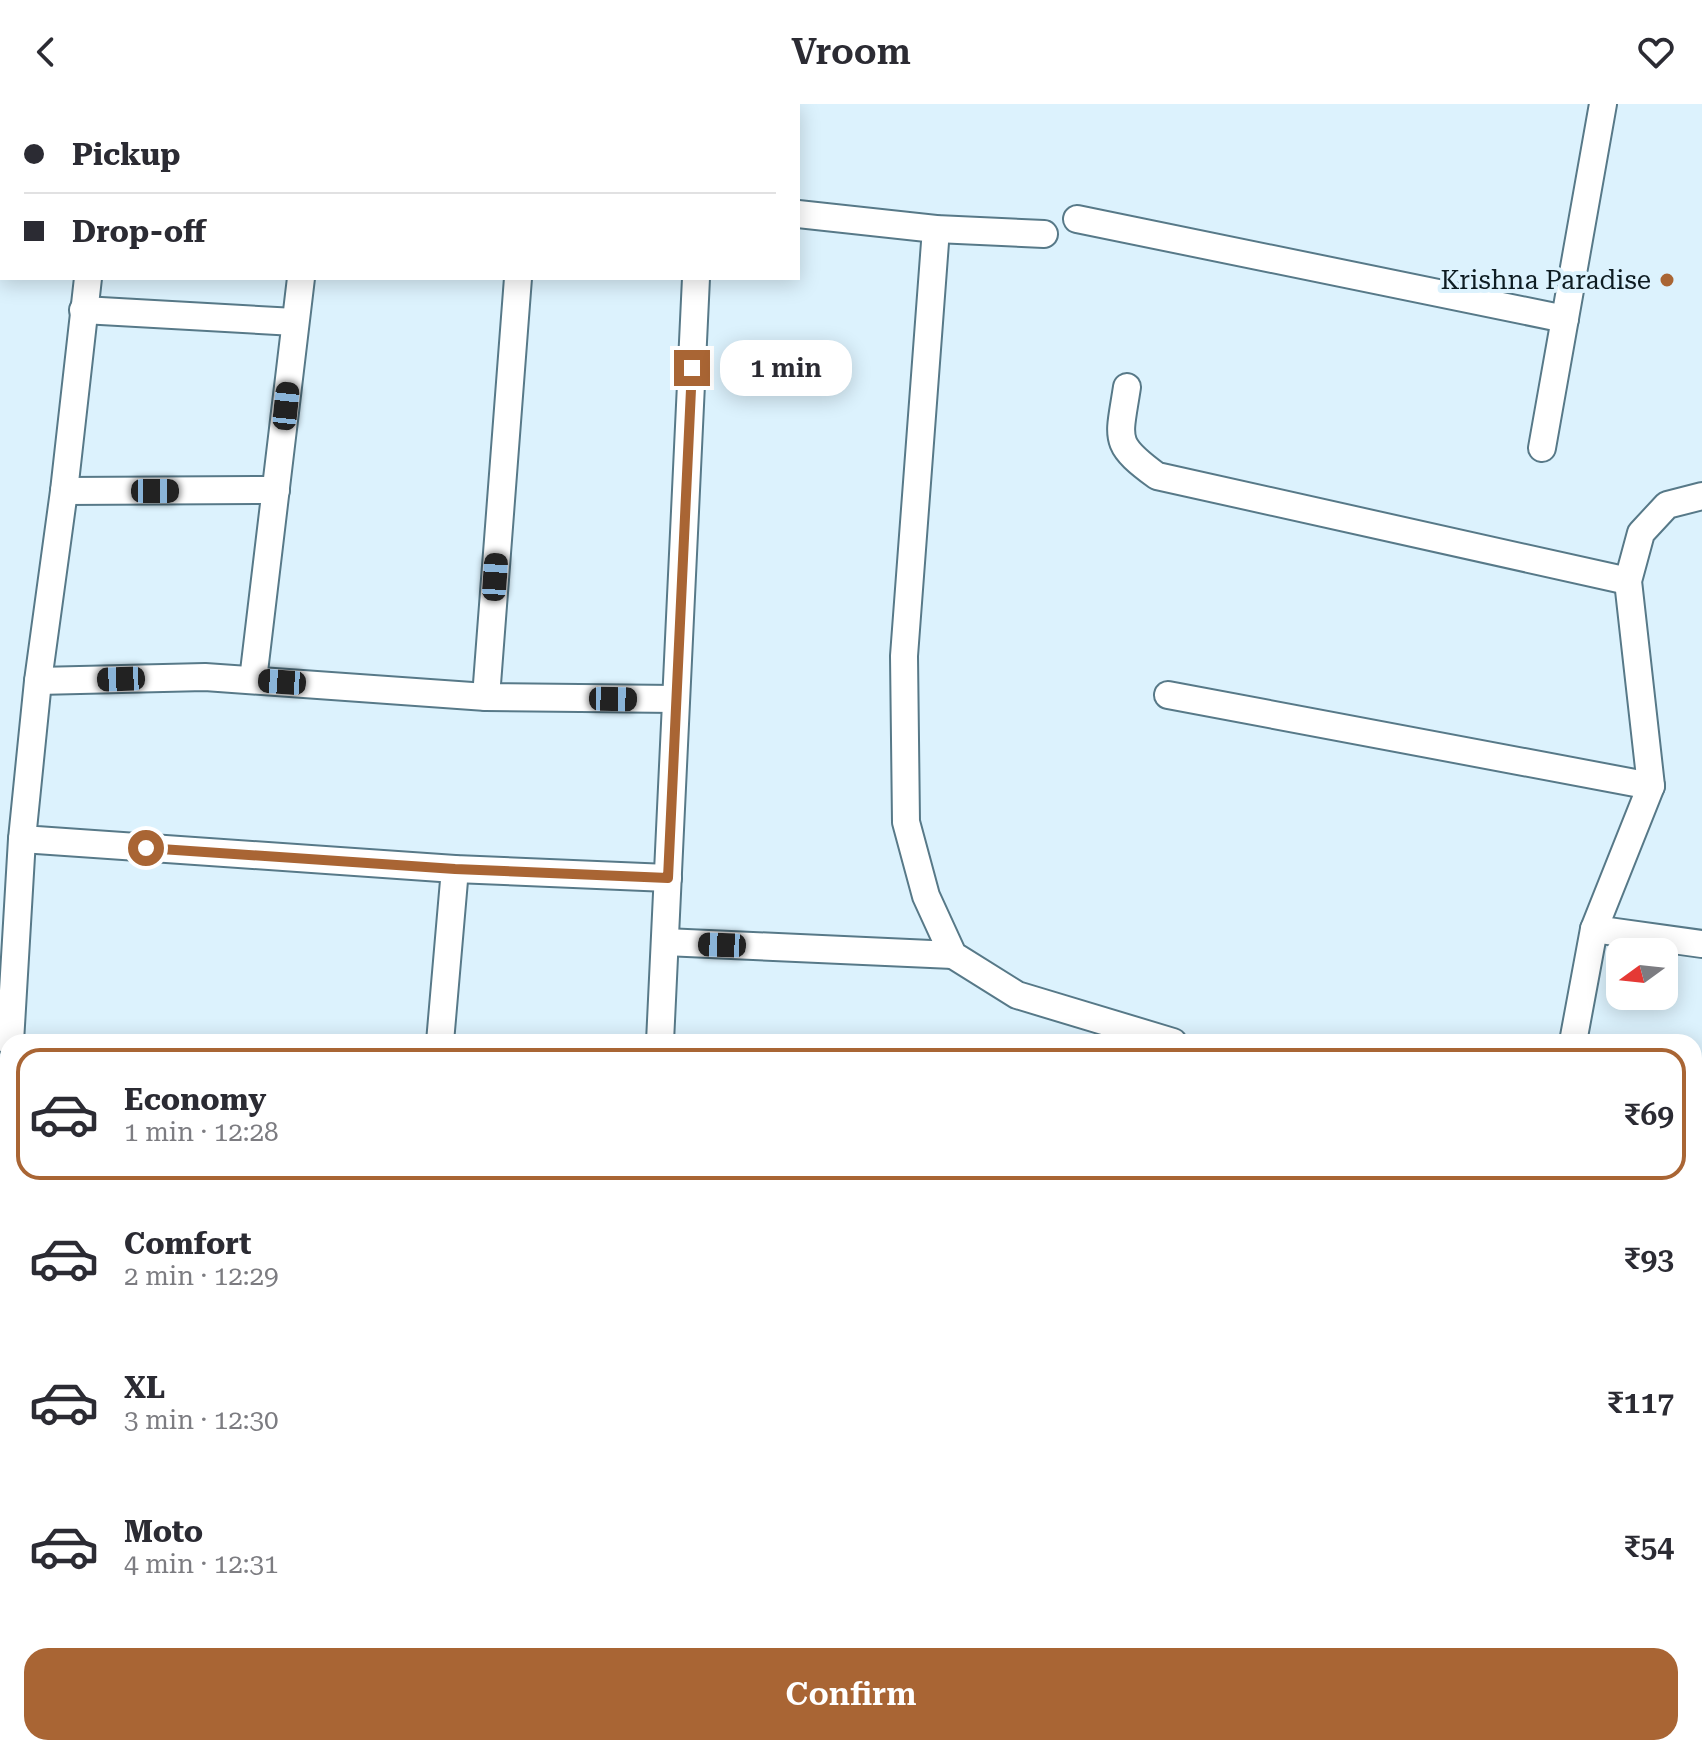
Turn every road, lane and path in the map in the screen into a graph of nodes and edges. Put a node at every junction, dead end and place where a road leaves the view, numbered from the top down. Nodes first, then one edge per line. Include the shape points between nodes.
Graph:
1 (1603, 104) edge
2 (800, 214) edge
3 (1077, 219) dead end
4 (936, 229) junction
5 (1044, 234) dead end
6 (88, 280) edge
7 (301, 280) edge
8 (518, 280) edge
9 (696, 280) edge
10 (83, 310) junction
11 (1565, 319) junction
12 (295, 322) junction
13 (1127, 387) dead end
14 (1542, 448) dead end
15 (276, 490) junction
16 (64, 491) junction
17 (1702, 496) edge
18 (1628, 581) junction
19 (253, 680) junction
20 (38, 681) junction
21 (1168, 695) dead end
22 (486, 697) junction
23 (676, 699) junction
24 (1651, 786) junction
25 (22, 839) junction
26 (455, 869) junction
27 (668, 878) junction
28 (1594, 929) junction
29 (665, 942) junction
30 (1702, 944) edge
31 (953, 955) junction
32 (10, 1034) edge
33 (441, 1034) edge
34 (660, 1034) edge
35 (1146, 1034) edge
36 (1574, 1034) edge

1 - 11 street
2 - 4 street
3 - 11 street
4 - 5 street
4 - 31 street via 904,656 906,822 926,896
6 - 10 street
7 - 12 street
8 - 22 street
9 - 23 street
10 - 12 street
10 - 16 street
11 - 14 street
12 - 15 street
13 - 18 street via 1120,435 1130,457 1157,476
15 - 16 street
15 - 19 street
16 - 20 street
17 - 18 street via 1667,505 1641,533
18 - 24 street
19 - 20 street
19 - 22 street
20 - 25 street
21 - 24 street
22 - 23 street
23 - 27 street
24 - 28 street
25 - 26 street
25 - 32 street
26 - 27 street
26 - 33 street
27 - 29 street
28 - 30 street
28 - 36 street
29 - 31 street
29 - 34 street
31 - 35 street via 1017,995

